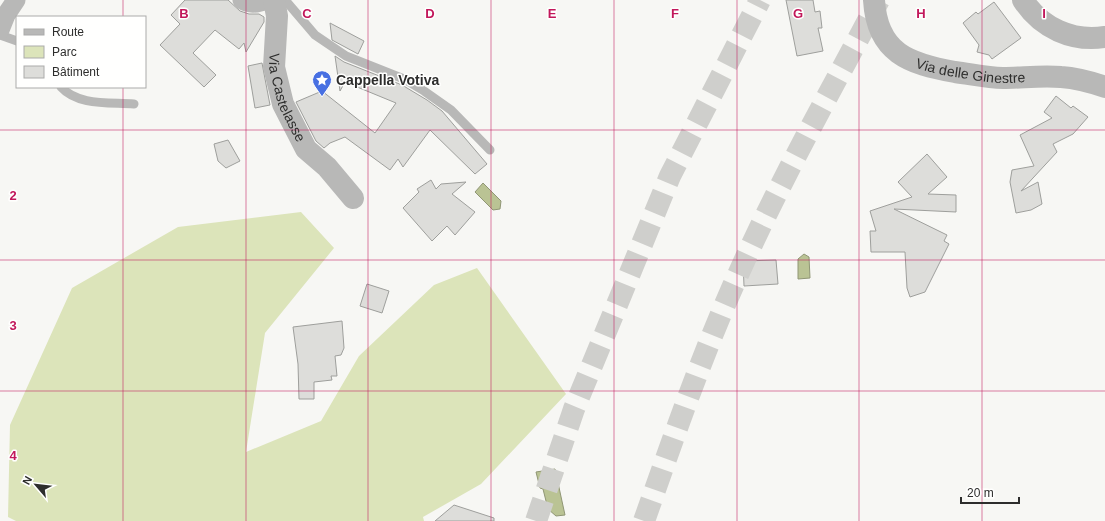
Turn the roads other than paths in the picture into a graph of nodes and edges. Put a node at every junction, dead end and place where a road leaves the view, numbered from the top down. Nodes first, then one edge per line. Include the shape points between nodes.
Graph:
1 (16, 0) edge
2 (242, 0) edge
3 (266, 0) edge
4 (274, 0) edge
5 (282, 0) edge
6 (874, 0) edge
7 (1022, 0) edge
8 (0, 30) edge
9 (0, 35) edge
10 (1105, 37) edge
11 (16, 41) edge
12 (1105, 87) edge
13 (62, 88) edge
14 (134, 104) dead end
15 (490, 150) dead end
16 (353, 198) dead end

1 - 8 street
2 - 3 street via 247,4 257,4
4 - 16 street, Via Castelasse via 277,16 274,67 283,104 306,149 327,167
5 - 15 lane via 325,43 346,56 404,79 451,110
6 - 12 street, Via delle Ginestre via 884,39 896,52 915,63 931,68 1001,78 1061,77
7 - 10 street via 1043,22 1063,33 1084,38
9 - 11 lane
13 - 14 lane via 79,99

